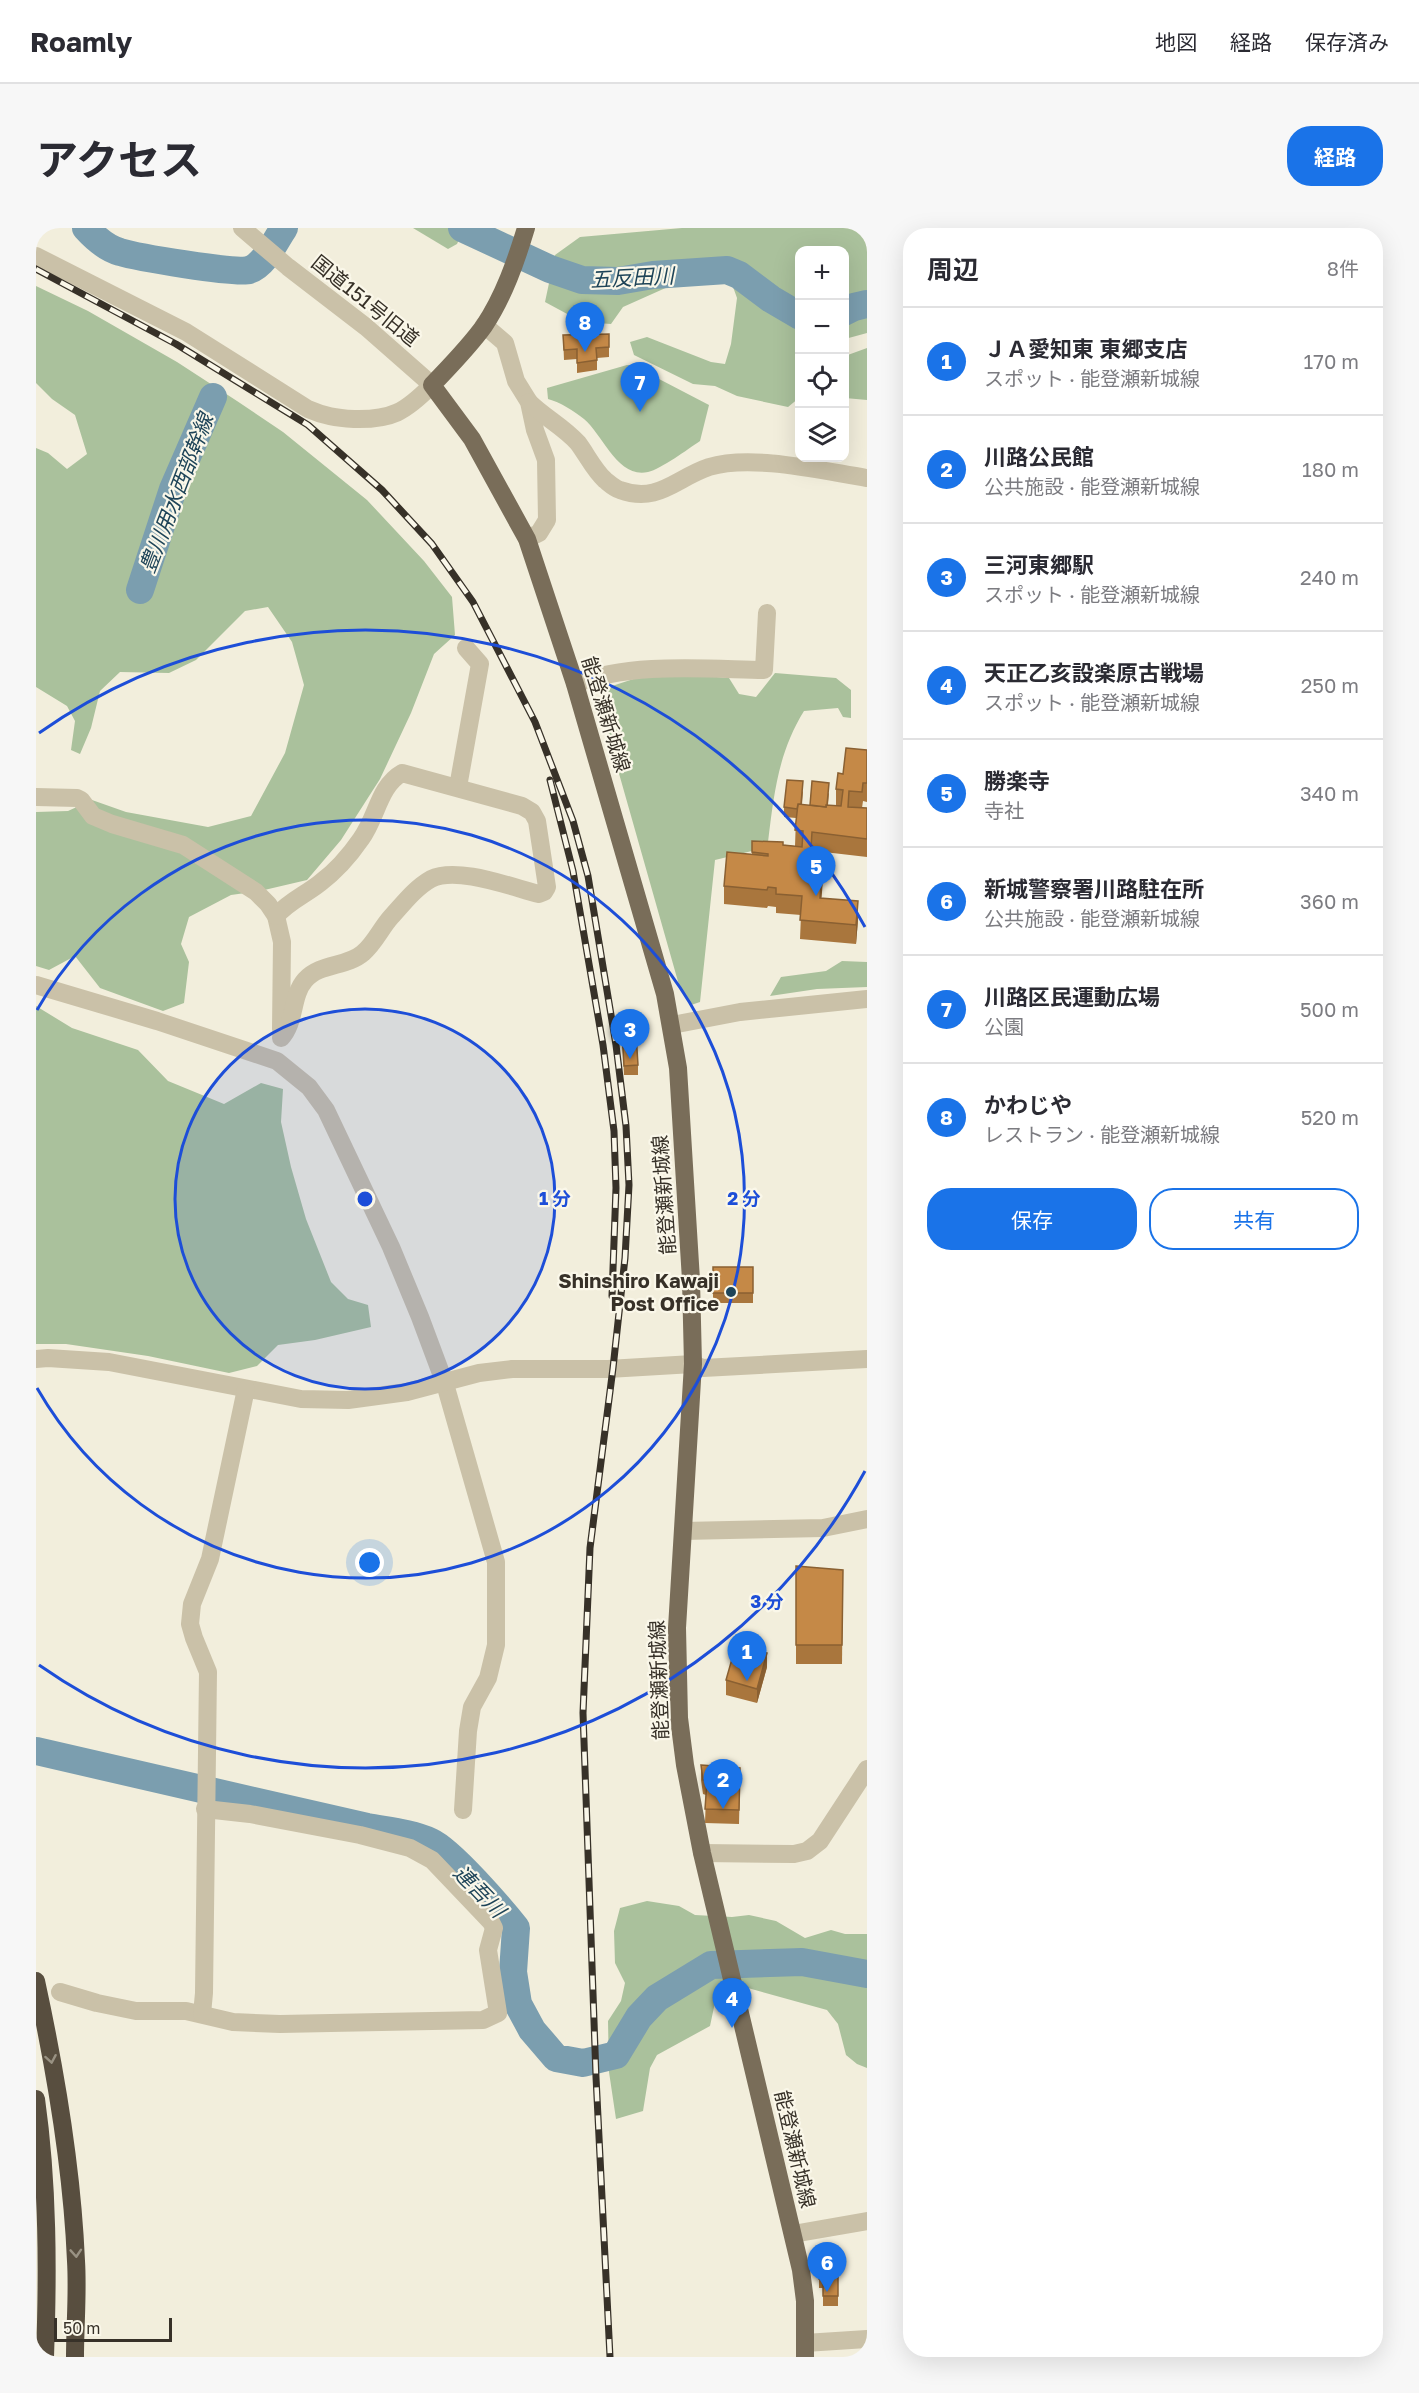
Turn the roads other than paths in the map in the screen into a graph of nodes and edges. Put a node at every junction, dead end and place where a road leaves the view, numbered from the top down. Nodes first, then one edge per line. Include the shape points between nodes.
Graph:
1 (242, 228) edge
2 (525, 231) edge
3 (36, 256) edge
4 (484, 325) junction
5 (432, 385) junction
6 (530, 402) junction
7 (867, 478) edge
8 (527, 538) junction
9 (767, 613) dead end
10 (466, 648) dead end
11 (575, 684) junction
12 (458, 787) junction
13 (36, 797) edge
14 (276, 916) junction
15 (36, 985) edge
16 (867, 999) edge
17 (672, 1025) junction
18 (281, 1038) junction
19 (277, 1061) junction
20 (36, 1359) edge
21 (867, 1359) edge
22 (693, 1364) junction
23 (444, 1384) junction
24 (246, 1389) junction
25 (867, 1519) edge
26 (682, 1531) junction
27 (867, 1769) edge
28 (205, 1806) junction
29 (464, 1810) dead end
30 (702, 1853) junction
31 (36, 1982) edge
32 (60, 1992) dead end
33 (201, 2014) junction
34 (36, 2099) edge
35 (867, 2221) edge
36 (793, 2234) junction
37 (867, 2339) edge
38 (805, 2350) edge
39 (45, 2357) edge
40 (75, 2357) edge

1 - 5 street, 国道151号旧道
2 - 4 main road via 512,271
3 - 5 street via 186,332 325,417 376,419 394,414 416,402
4 - 5 main road
4 - 6 street via 505,343 516,381
5 - 8 main road, 能登瀬新城線 via 472,439
6 - 7 street via 577,442 602,477 617,490 635,495 651,494 710,467 733,463 791,466
6 - 8 street via 546,460 547,520 539,533
8 - 11 main road, 能登瀬新城線
9 - 11 street via 764,670 637,671 592,677
10 - 12 street via 480,663
11 - 17 main road, 能登瀬新城線
12 - 14 street via 402,773 393,778 362,838 343,861
12 - 18 street via 532,812 542,844 547,887 544,892 460,876 431,879 416,890 362,954 305,979 290,1024
13 - 14 street via 81,800 93,816 183,845 256,892
14 - 18 street via 282,942
15 - 19 street
16 - 17 street via 740,1012
17 - 22 main road, 能登瀬新城線 via 678,1068
18 - 19 street
19 - 23 street via 309,1087 326,1110 391,1247
20 - 24 street via 109,1362
21 - 22 street via 703,1368
22 - 23 street via 512,1369 479,1373
22 - 26 main road, 能登瀬新城線
23 - 24 street via 348,1400 301,1399
23 - 29 street via 496,1562 496,1645 488,1678 472,1707
24 - 28 street via 210,1559 192,1604 190,1624 208,1672
25 - 26 street via 823,1528
26 - 30 main road, 能登瀬新城線 via 677,1680 685,1765
27 - 30 street via 820,1841 807,1851
28 - 33 street
28 - 33 street via 360,1836 410,1848 432,1860 494,1928 488,1950 498,2013 483,2020 280,2024 232,2022
30 - 36 main road, 能登瀬新城線
31 -> 40 highway via 58,2097 73,2212 77,2263
32 - 33 street via 136,2010
34 - 39 highway via 44,2167
35 - 36 street
36 - 38 main road, 能登瀬新城線 via 805,2301
37 - 38 street

